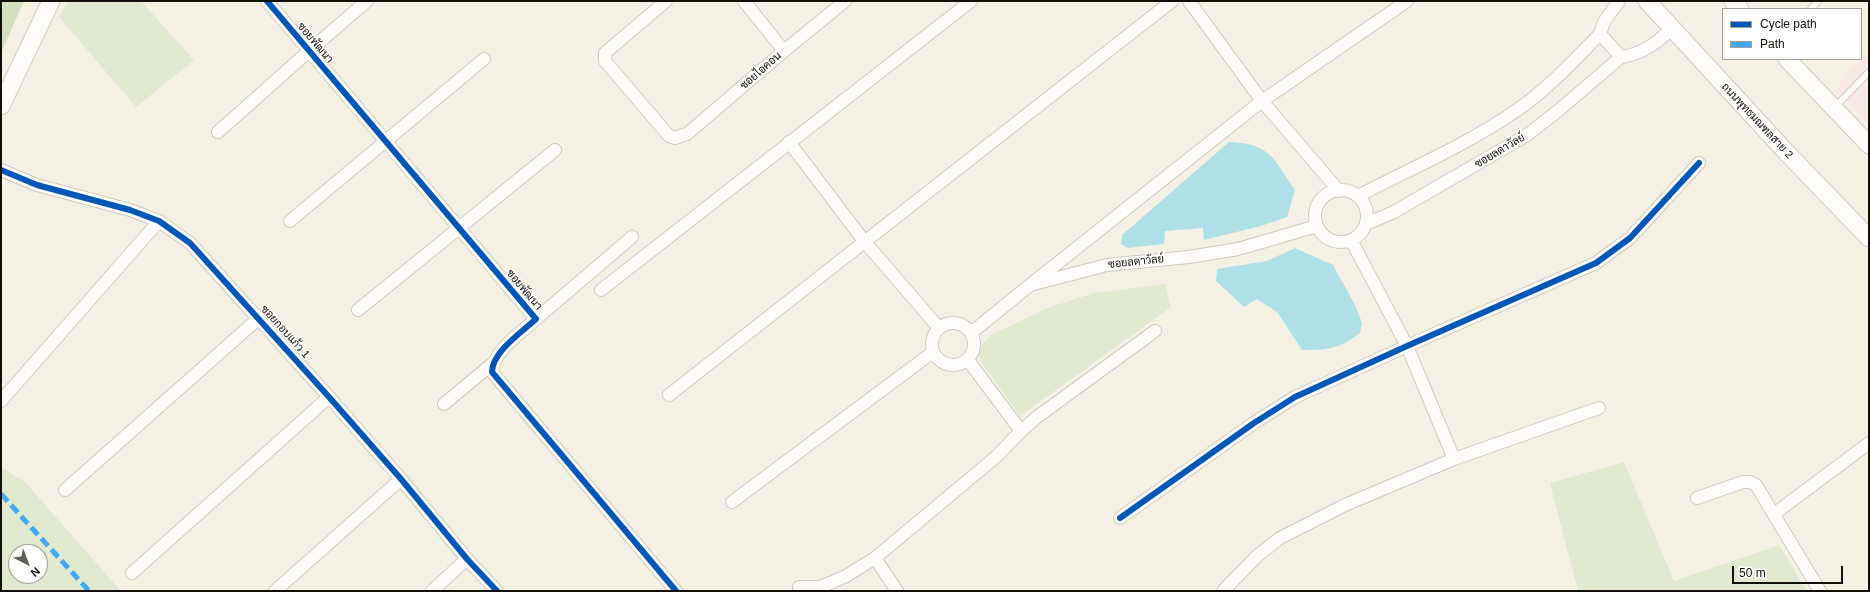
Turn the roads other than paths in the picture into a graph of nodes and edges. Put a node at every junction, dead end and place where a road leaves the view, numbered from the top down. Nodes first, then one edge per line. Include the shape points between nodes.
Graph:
1 (51, 1) edge
2 (266, 1) edge
3 (367, 1) edge
4 (666, 1) edge
5 (744, 1) edge
6 (845, 1) edge
7 (971, 1) edge
8 (1172, 1) edge
9 (1189, 1) edge
10 (1407, 1) edge
11 (1619, 1) edge
12 (1647, 1) edge
13 (1672, 29) junction
14 (1600, 34) junction
15 (308, 51) junction
16 (784, 51) junction
17 (1621, 57) junction
18 (484, 59) dead end
19 (1788, 60) edge
20 (1869, 72) edge
21 (1262, 102) junction
22 (1, 106) edge
23 (1834, 109) junction
24 (218, 132) dead end
25 (386, 142) junction
26 (789, 142) junction
27 (1869, 145) edge
28 (555, 150) dead end
29 (1699, 163) dead end
30 (1, 170) edge
31 (1339, 191) junction
32 (1358, 196) junction
33 (159, 221) junction
34 (290, 221) dead end
35 (1366, 224) junction
36 (1317, 226) junction
37 (460, 229) junction
38 (632, 237) dead end
39 (1869, 238) edge
40 (1352, 240) junction
41 (864, 241) junction
42 (1030, 285) junction
43 (601, 290) dead end
44 (358, 310) dead end
45 (259, 318) junction
46 (536, 319) junction
47 (938, 328) junction
48 (1155, 331) dead end
49 (971, 333) junction
50 (1407, 346) junction
51 (933, 352) junction
52 (967, 359) junction
53 (492, 364) junction
54 (668, 395) dead end
55 (329, 397) junction
56 (1, 401) edge
57 (444, 404) dead end
58 (1599, 408) dead end
59 (1021, 431) junction
60 (1869, 443) edge
61 (1454, 459) junction
62 (401, 479) junction
63 (65, 490) dead end
64 (1697, 498) dead end
65 (732, 502) dead end
66 (1774, 514) junction
67 (1120, 518) dead end
68 (875, 558) junction
69 (467, 559) junction
70 (132, 573) dead end
71 (799, 588) dead end
72 (1224, 590) edge
73 (275, 591) edge
74 (432, 591) edge
75 (497, 591) edge
76 (676, 591) edge
77 (897, 591) edge
78 (1820, 591) edge

1 - 22 main road
2 - 15 street, ซอยพัฒนา
3 - 15 street
4 - 16 street, ซอยไอคอน via 605,53 604,57 669,136 675,138 687,134
5 - 16 street
6 - 16 street, ซอยไอคอน
7 - 26 street
8 - 41 street
9 - 21 street
10 - 21 street
11 - 14 street via 1604,22
12 - 13 main road, ถนนพุทธมณฑลสาย 2
13 - 17 street, ซอยลดาวัลย์ via 1656,44 1633,56
13 - 39 main road, ถนนพุทธมณฑลสาย 2
14 - 17 street
14 - 32 street via 1543,90 1517,110 1458,146
15 - 24 street
15 - 25 street, ซอยพัฒนา
17 - 35 street, ซอยลดาวัลย์ via 1527,135 1419,198
18 - 25 street
19 - 23 main road
20 - 23 lane
21 - 31 street
21 - 42 street
23 - 27 main road
25 - 34 street
25 - 37 street, ซอยพัฒนา
26 - 41 street
26 - 43 street
28 - 37 street
29 - 50 street via 1630,238 1596,263
30 - 33 street, ซอยกอบแก้ว 1 via 37,185 130,210
31 - 32 street via 1350,191
31 - 36 street via 1323,198 1317,206
32 - 35 street via 1367,214
33 - 45 street, ซอยกอบแก้ว 1 via 190,243
33 - 56 street
35 - 40 street, ซอยลดาวัลย์
36 - 40 street via 1322,234 1331,240
36 - 42 street, ซอยลดาวัลย์ via 1238,249 1189,257 1107,265
37 - 44 street
37 - 46 street, ซอยพัฒนา
38 - 46 street
40 - 50 street
41 - 47 street
41 - 54 street
42 - 49 street, ซอยลดาวัลย์
45 - 55 street, ซอยกอบแก้ว 1
45 - 63 street
46 - 53 street, ซอยพัฒนา via 496,355
47 - 49 street via 952,323 960,324
47 - 51 street via 931,344
48 - 59 street
49 - 52 street via 973,350
50 - 61 street
50 - 67 street via 1295,397
51 - 52 street via 937,358 950,365
51 - 65 street
52 - 59 street
53 - 57 street, ซอยพัฒนา
53 - 76 street via 492,372
55 - 62 street, ซอยกอบแก้ว 1
55 - 70 street
58 - 61 street
59 - 68 street via 997,456
60 - 66 street
61 - 72 street via 1345,505 1280,538 1257,556
62 - 69 street, ซอยกอบแก้ว 1
62 - 73 street
64 - 66 street via 1743,482 1750,482 1761,490
66 - 78 street
68 - 71 street via 846,576 822,586
68 - 77 street
69 - 74 street
69 - 75 street, ซอยกอบแก้ว 1

